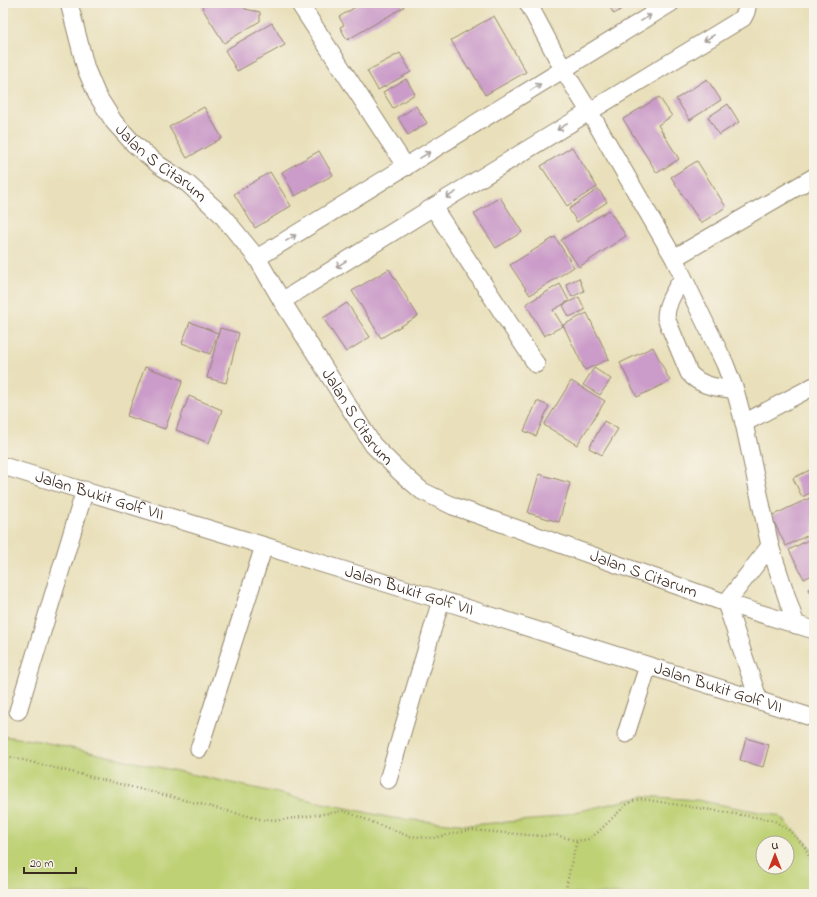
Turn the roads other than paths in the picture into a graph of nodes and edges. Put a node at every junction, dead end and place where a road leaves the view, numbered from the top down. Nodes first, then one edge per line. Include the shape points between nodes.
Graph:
1 (69, 3) edge
2 (299, 3) edge
3 (528, 3) edge
4 (671, 3) edge
5 (748, 3) edge
6 (563, 69) junction
7 (590, 111) junction
8 (406, 167) junction
9 (814, 177) edge
10 (432, 206) junction
11 (258, 258) junction
12 (674, 258) junction
13 (683, 277) junction
14 (282, 301) junction
15 (536, 364) dead end
16 (814, 386) edge
17 (735, 390) junction
18 (744, 423) junction
19 (3, 466) edge
20 (85, 490) junction
21 (264, 546) junction
22 (770, 546) junction
23 (441, 600) junction
24 (726, 603) junction
25 (796, 625) junction
26 (814, 630) edge
27 (648, 666) junction
28 (759, 701) junction
29 (18, 711) dead end
30 (814, 718) edge
31 (626, 734) dead end
32 (199, 749) dead end
33 (388, 780) dead end

1 - 11 street, Jalan S Citarum via 86,69 97,95 114,122 134,144 188,184 221,214
2 - 8 street
3 - 6 street
6 -> 4 street
5 -> 7 street via 743,18
6 - 7 street
8 -> 6 street
7 -> 10 street
7 - 12 street
11 -> 8 street
9 - 12 street
10 -> 14 street
10 - 15 street
11 - 14 street, Jalan S Citarum
12 - 13 street
13 - 17 street
13 - 17 street via 668,303 666,318 689,373 701,383
14 - 24 street, Jalan S Citarum via 373,445 422,491 453,506
16 - 18 street
17 - 18 street
18 - 22 street
19 - 20 street, Jalan Bukit Golf VII
20 - 21 street, Jalan Bukit Golf VII
20 - 29 street
21 - 23 street, Jalan Bukit Golf VII
21 - 32 street
22 - 24 street
22 - 25 street
23 - 27 street, Jalan Bukit Golf VII
23 - 33 street
24 - 25 street, Jalan S Citarum
24 - 28 street
25 - 26 street, Jalan S Citarum
27 - 28 street, Jalan Bukit Golf VII
27 - 31 street
28 - 30 street, Jalan Bukit Golf VII

